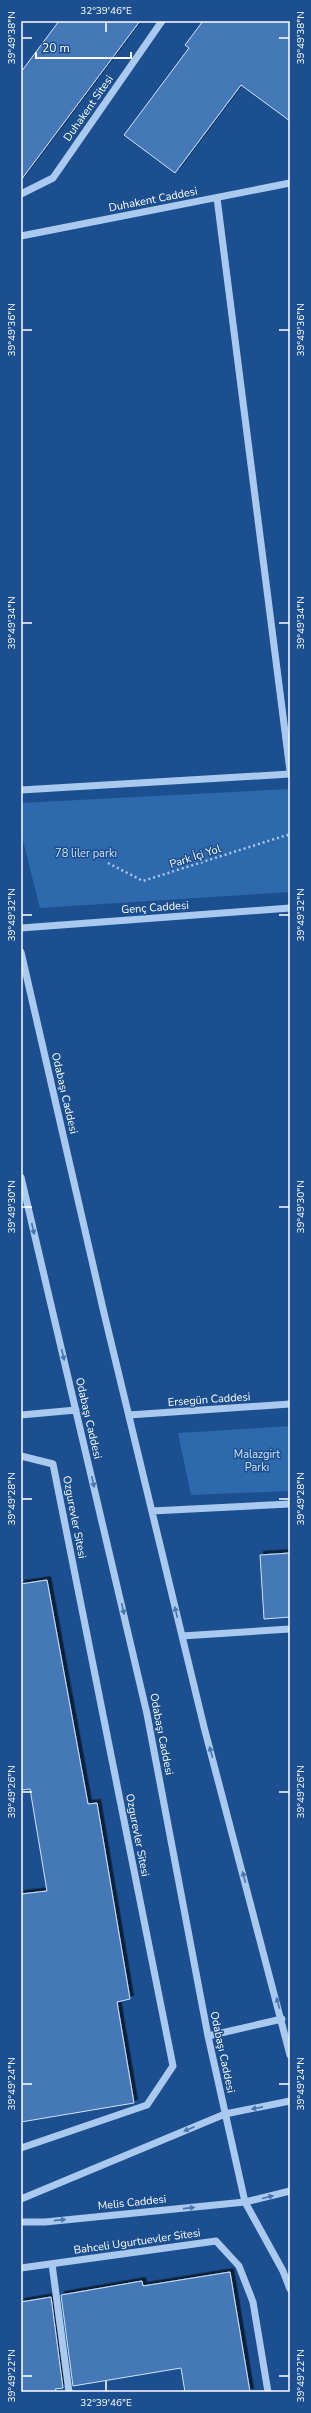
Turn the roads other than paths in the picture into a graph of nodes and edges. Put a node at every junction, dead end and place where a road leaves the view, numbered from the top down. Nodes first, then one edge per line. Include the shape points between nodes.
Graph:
1 (162, 21) edge
2 (290, 183) edge
3 (21, 194) edge
4 (217, 198) junction
5 (21, 236) edge
6 (290, 773) edge
7 (21, 790) edge
8 (290, 908) edge
9 (21, 928) edge
10 (21, 952) edge
11 (21, 1177) edge
12 (290, 1404) edge
13 (76, 1410) junction
14 (21, 1415) edge
15 (129, 1415) junction
16 (21, 1456) edge
17 (290, 1504) edge
18 (152, 1511) junction
19 (290, 1629) edge
20 (182, 1636) junction
21 (282, 2019) junction
22 (208, 2036) junction
23 (290, 2054) edge
24 (290, 2101) edge
25 (225, 2114) junction
26 (21, 2148) edge
27 (290, 2191) edge
28 (21, 2199) edge
29 (245, 2202) junction
30 (21, 2222) edge
31 (52, 2264) junction
32 (21, 2268) edge
33 (290, 2289) edge
34 (69, 2392) edge
35 (268, 2392) edge

1 - 3 street, Duhakent Sitesi via 53,178
2 - 4 street, Duhakent Caddesi
4 - 5 street, Duhakent Caddesi
4 - 6 street
6 - 7 street
8 - 9 street, Genç Caddesi
10 - 15 street, Odabaşı Caddesi
11 -> 13 street, Odabaşı Caddesi
12 - 15 street, Ersegün Caddesi
13 - 14 street
13 -> 22 street, Odabaşı Caddesi via 148,1714
15 - 18 street, Odabaşı Caddesi
16 - 26 street, Ozgurevler Sitesi via 53,1464 173,2066 148,2105
17 - 18 street
20 -> 18 street, Odabaşı Caddesi
19 - 20 street
21 -> 20 street, Odabaşı Caddesi
21 - 22 street
21 - 23 street, Odabaşı Caddesi
22 - 25 street, Odabaşı Caddesi
24 -> 25 street
25 -> 28 street
25 - 29 street, Odabaşı Caddesi
29 -> 27 street, Melis Caddesi
30 -> 29 street, Melis Caddesi via 45,2222
29 - 33 street, Odabaşı Caddesi via 283,2271
31 - 32 street
31 - 34 street
31 - 35 street, Bahceli Ugurtuevler Sitesi via 216,2241 239,2266 253,2302

